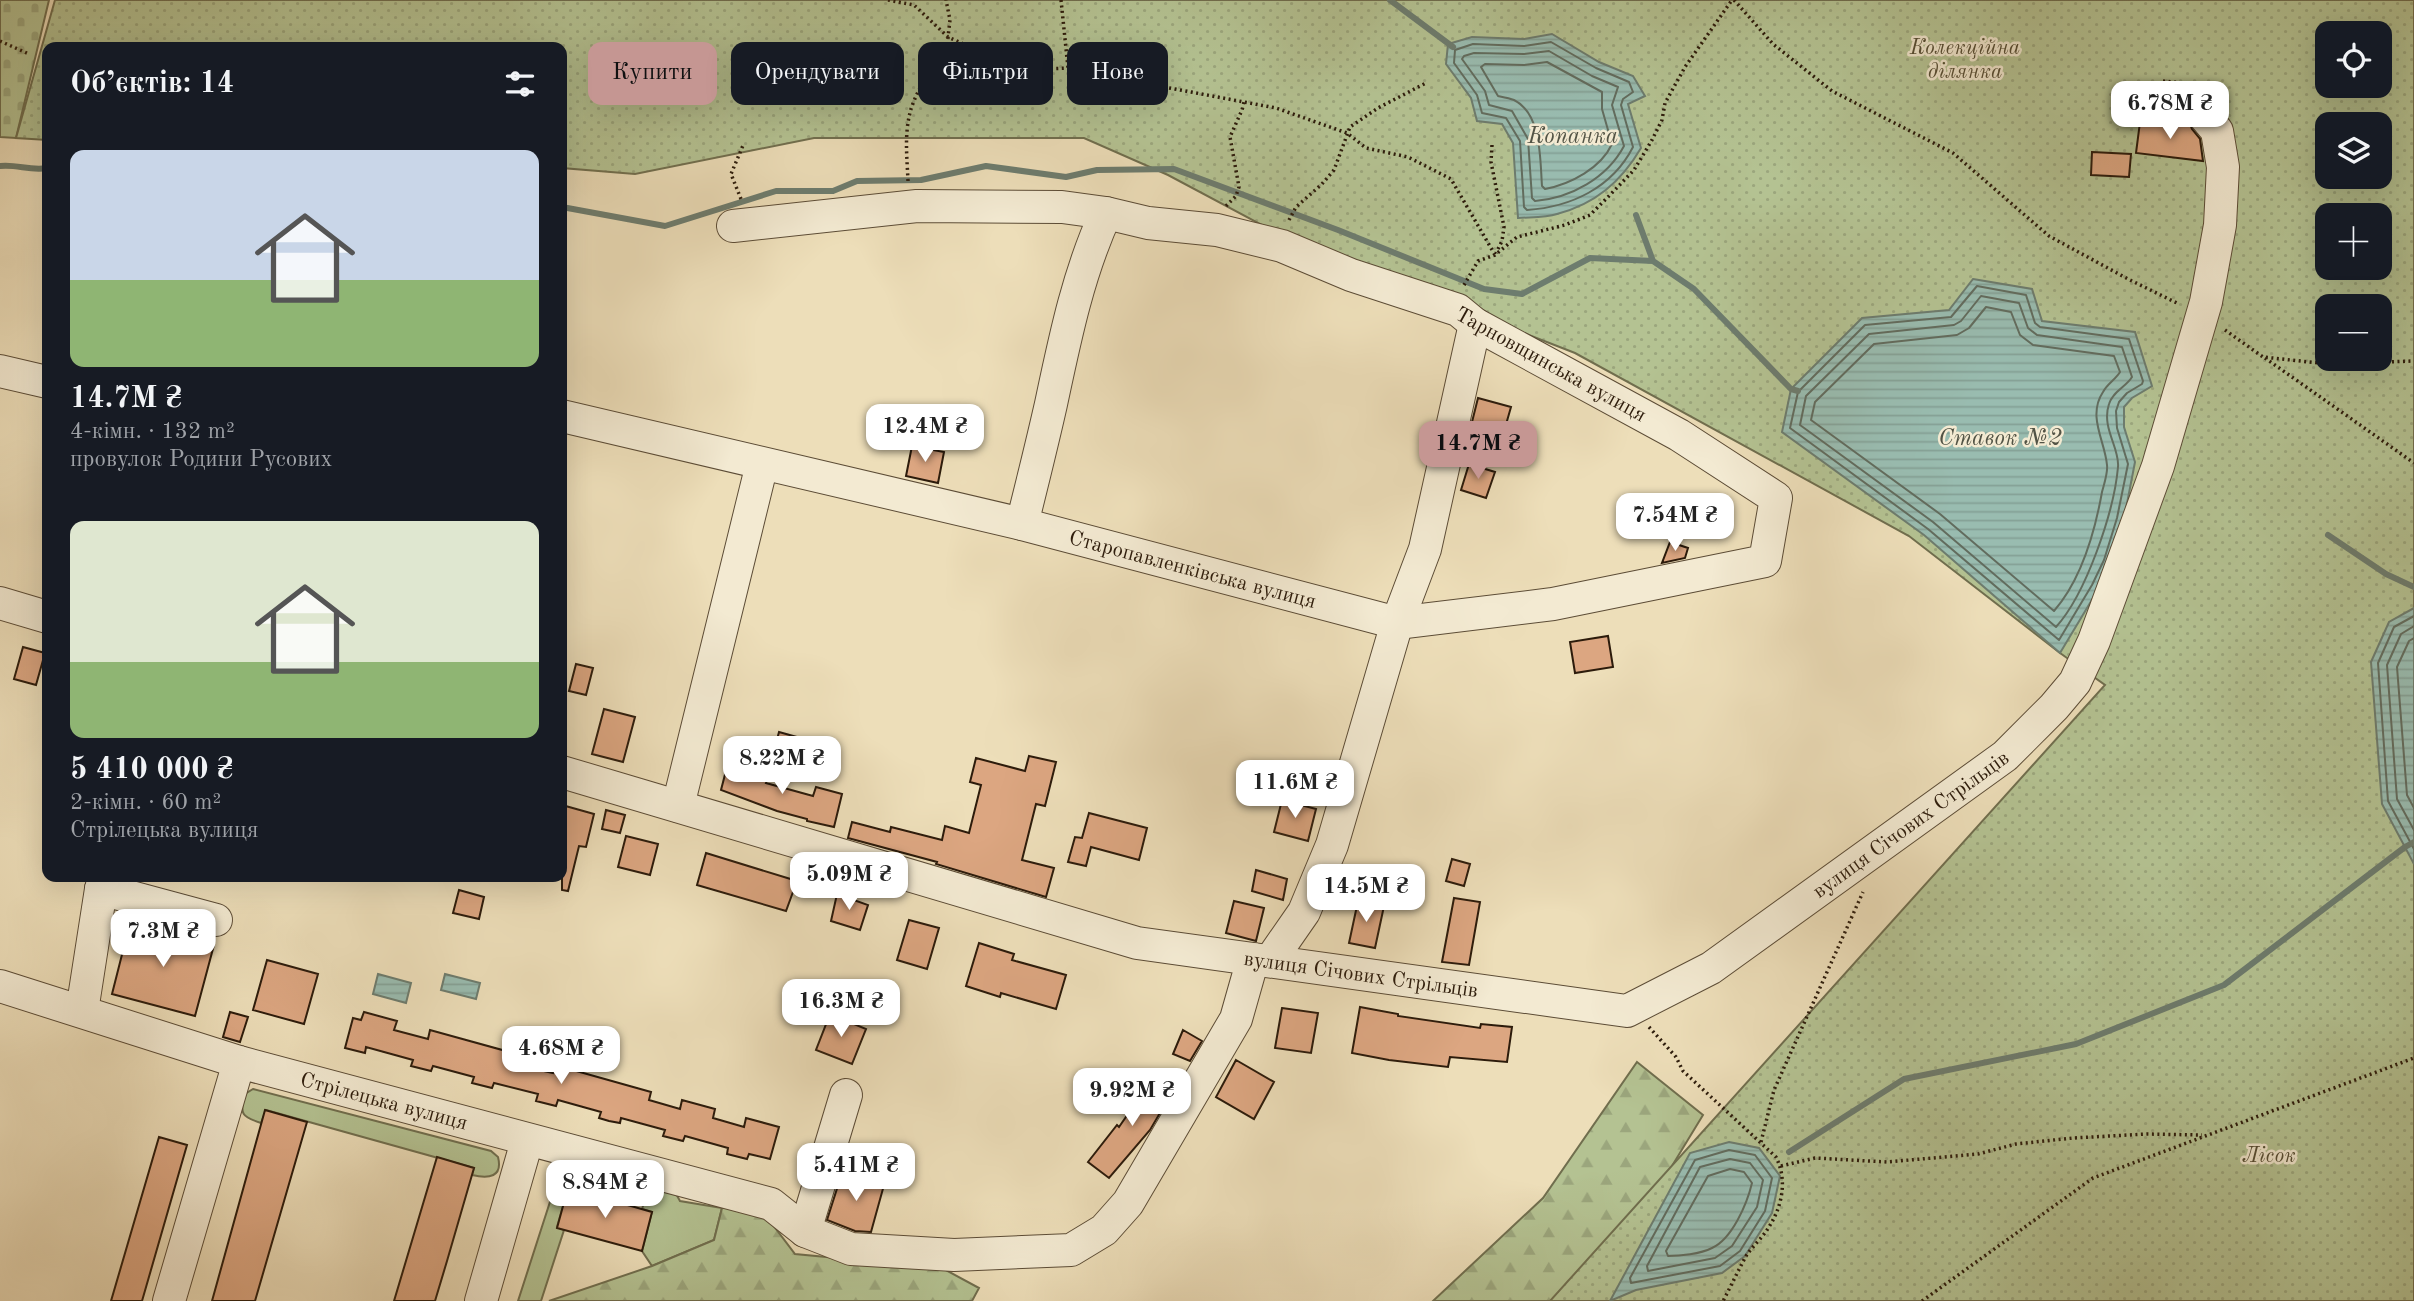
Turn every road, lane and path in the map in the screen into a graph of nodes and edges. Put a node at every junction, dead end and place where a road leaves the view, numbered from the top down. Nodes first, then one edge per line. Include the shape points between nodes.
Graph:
1 (888, 0) edge
2 (946, 0) edge
3 (1061, 0) edge
4 (1733, 0) edge
5 (948, 37) junction
6 (0, 41) edge
7 (29, 54) dead end
8 (1067, 58) edge
9 (1067, 68) edge
10 (2163, 81) dead end
11 (1426, 83) dead end
12 (1168, 88) edge
13 (1244, 102) junction
14 (2197, 109) joint
15 (1347, 133) junction
16 (744, 143) dead end
17 (1492, 145) dead end
18 (908, 177) dead end
19 (1236, 196) dead end
20 (737, 212) joint
21 (1106, 213) junction
22 (1289, 220) dead end
23 (1495, 255) junction
24 (1464, 286) dead end
25 (2203, 315) junction
26 (1475, 324) junction
27 (2263, 357) junction
28 (2414, 361) edge
29 (0, 371) edge
30 (42, 381) edge
31 (567, 417) edge
32 (2414, 463) edge
33 (762, 464) junction
34 (1776, 498) joint
35 (1022, 524) junction
36 (0, 603) edge
37 (42, 616) edge
38 (1397, 623) junction
39 (567, 773) edge
40 (678, 806) junction
41 (103, 883) edge
42 (1863, 891) dead end
43 (216, 920) dead end
44 (1262, 960) junction
45 (0, 986) edge
46 (1627, 1011) junction
47 (82, 1012) junction
48 (2414, 1058) edge
49 (239, 1062) junction
50 (846, 1096) dead end
51 (2206, 1135) junction
52 (527, 1140) junction
53 (1761, 1142) junction
54 (1781, 1166) junction
55 (806, 1231) junction
56 (169, 1301) edge
57 (481, 1301) edge
58 (1723, 1301) edge
59 (1922, 1301) edge

1 - 5 path via 914,5
2 - 5 path
3 - 8 path
4 - 23 path via 1685,67 1634,170 1590,215 1517,237
4 - 25 path via 1773,44 1832,91 1953,153 2049,236
5 - 9 path via 981,52 1044,69
5 - 18 path via 949,50 942,64 926,79 911,107 905,134
6 - 7 path
10 - 14 path via 2182,83
11 - 15 path via 1378,108
12 - 13 path
13 - 15 path
13 - 19 path via 1230,137 1239,187
14 - 25 street, вулиця Січових Стрільців via 2217,131 2223,167 2220,225
15 - 22 path via 1334,170
15 - 23 path via 1366,148 1408,157 1451,179
16 - 20 path via 731,174
17 - 23 path via 1504,227
20 - 21 street, Тарновщинська вулиця via 917,206 1062,207
21 - 26 street, Тарновщинська вулиця via 1148,223 1217,230 1282,246 1351,275 1458,310
21 - 35 street via 1074,299
23 - 24 path via 1478,261
25 - 27 path
25 - 46 street, вулиця Січових Стрільців via 2158,467 2075,682 2005,756 1711,968
26 - 34 street, Тарновщинська вулиця via 1679,435
26 - 38 street via 1425,549
27 - 28 path via 2328,364
27 - 32 path
29 - 30 street
31 - 33 street, Старопавленківська вулиця
33 - 35 street, Старопавленківська вулиця
33 - 40 street
34 - 38 street, Старопавленківська вулиця via 1765,561 1553,604
35 - 38 street, Старопавленківська вулиця
36 - 37 street
38 - 44 street via 1332,845 1304,912
39 - 40 street, вулиця Січових Стрільців
40 - 44 street, вулиця Січових Стрільців via 1137,943
41 - 43 street
41 - 47 street
42 - 53 path via 1774,1090
44 - 46 street, вулиця Січових Стрільців
44 - 55 street via 1236,1019 1128,1203 1104,1230 1071,1250 954,1255 851,1249
45 - 47 street, Стрілецька вулиця
46 - 53 path via 1652,1030 1683,1071
47 - 49 street, Стрілецька вулиця
48 - 51 path
49 - 52 street, Стрілецька вулиця
49 - 56 street
50 - 55 street
51 - 54 path via 2073,1138 2016,1144 1978,1154 1887,1162 1815,1158
51 - 59 path via 2092,1178
52 - 55 street, Стрілецька вулиця via 771,1204
52 - 57 street
53 - 54 path
54 - 58 path via 1784,1187 1778,1208

